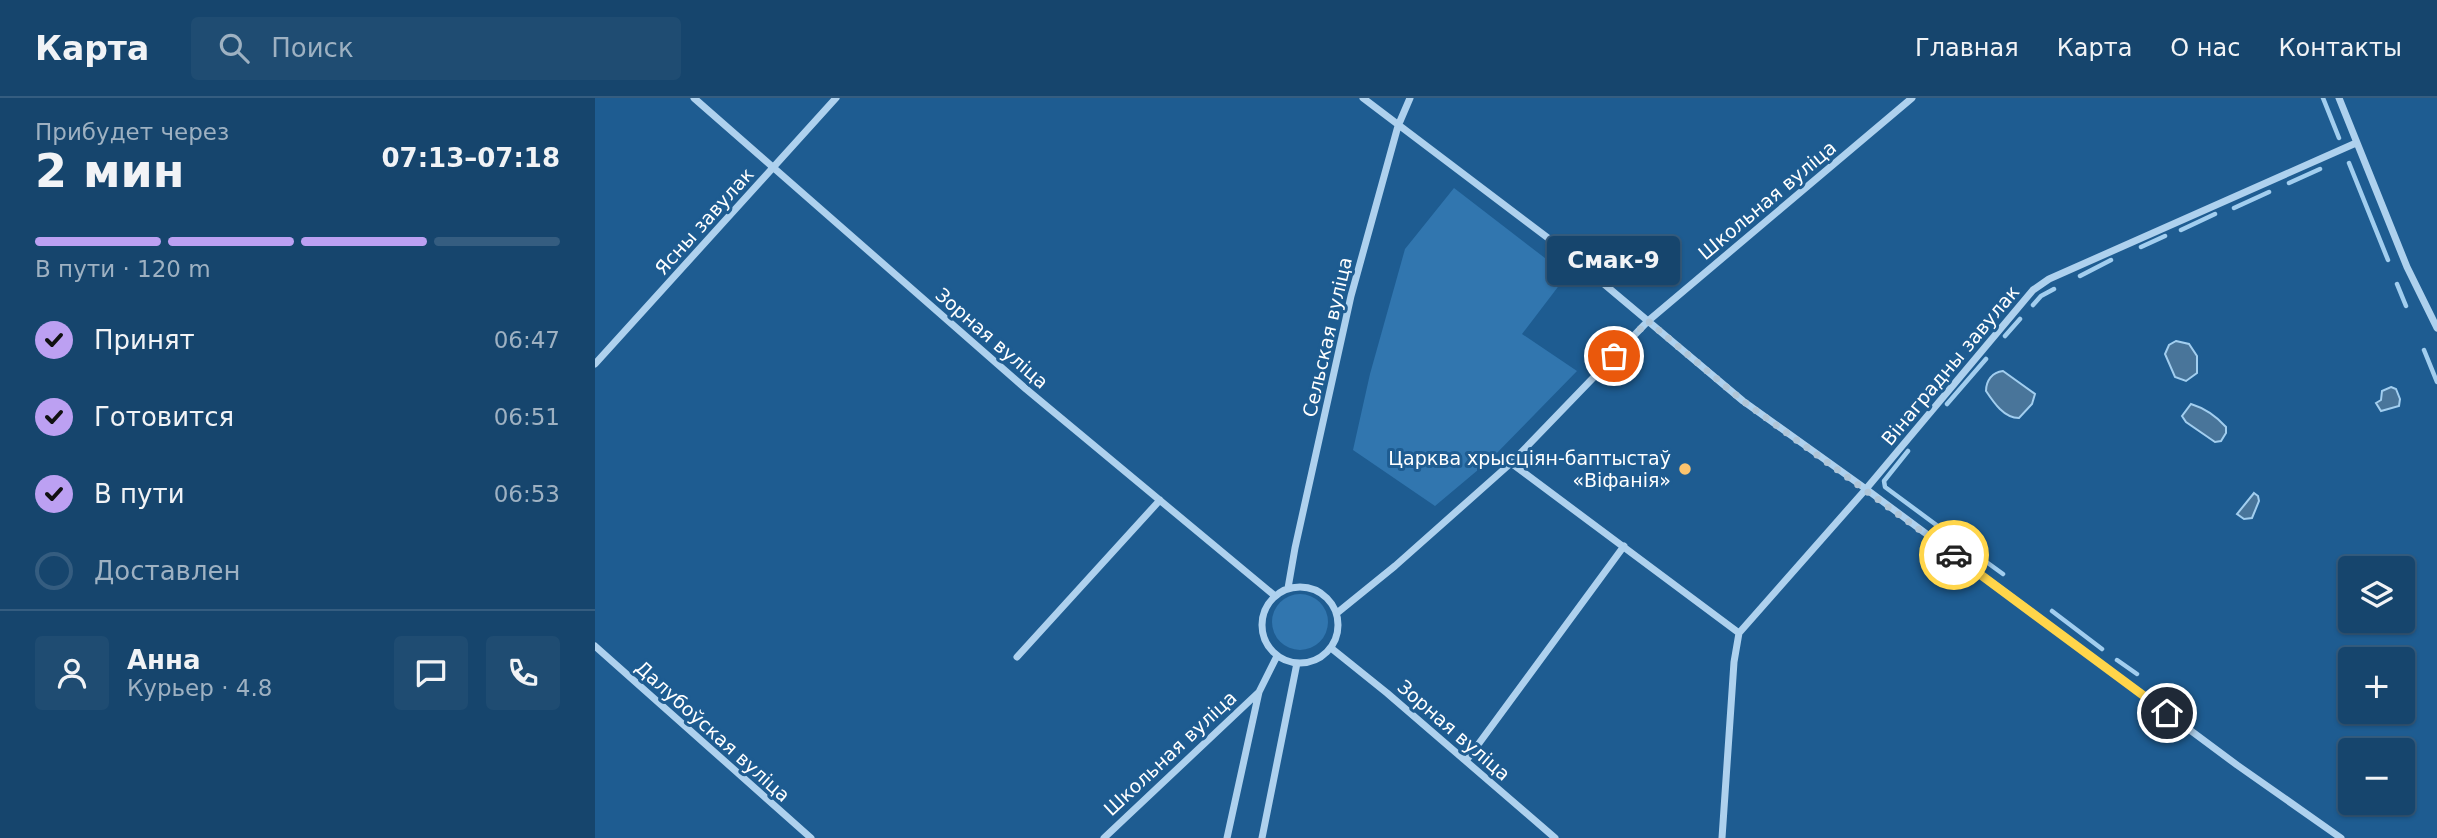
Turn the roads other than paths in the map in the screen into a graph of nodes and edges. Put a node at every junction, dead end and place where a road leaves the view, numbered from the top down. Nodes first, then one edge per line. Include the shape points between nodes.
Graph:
1 (694, 98) edge
2 (836, 98) edge
3 (1363, 98) edge
4 (1410, 98) edge
5 (1912, 98) edge
6 (2339, 98) edge
7 (1398, 126) junction
8 (2356, 143) junction
9 (773, 167) junction
10 (1648, 321) junction
11 (2437, 328) edge
12 (595, 364) edge
13 (1511, 463) junction
14 (1866, 489) junction
15 (1160, 500) junction
16 (1624, 546) junction
17 (1288, 588) junction
18 (1275, 596) junction
19 (1337, 613) junction
20 (1739, 633) junction
21 (595, 646) edge
22 (1331, 648) junction
23 (1277, 656) junction
24 (1017, 657) dead end
25 (1297, 663) junction
26 (1259, 692) junction
27 (1466, 761) junction
28 (811, 838) edge
29 (1104, 838) edge
30 (1227, 838) edge
31 (1262, 838) edge
32 (1555, 838) edge
33 (1722, 838) edge
34 (2341, 838) edge

1 - 9 street, Зорная вуліца
2 - 9 street, Ясны завулак
3 - 7 street
4 - 7 street, Сельская вуліца
5 - 10 street, Школьная вуліца
6 - 8 street
7 - 10 street via 1560,247
7 - 17 street, Сельская вуліца via 1351,296
8 - 11 street
8 - 14 street, Вінаградны завулак via 2033,290
9 - 12 street, Ясны завулак
9 - 15 street, Зорная вуліца
10 - 13 street, Школьная вуліца
10 - 14 street via 1743,401
13 - 16 street
13 - 19 street, Школьная вуліца
14 - 20 street, Вінаградны завулак
14 - 34 street
15 - 18 street, Зорная вуліца
15 - 24 street
16 - 20 street
16 - 27 street
17 - 18 street
17 - 19 street via 1318,590 1330,599
18 - 23 street via 1262,621 1263,635
19 - 22 street via 1337,637
20 - 33 street
21 - 28 street, Далубоўская вуліца
22 - 25 street via 1322,657
22 - 27 street, Зорная вуліца
23 - 25 street
23 - 26 street
25 - 31 street
26 - 29 street, Школьная вуліца
26 - 30 street
27 - 32 street, Зорная вуліца

